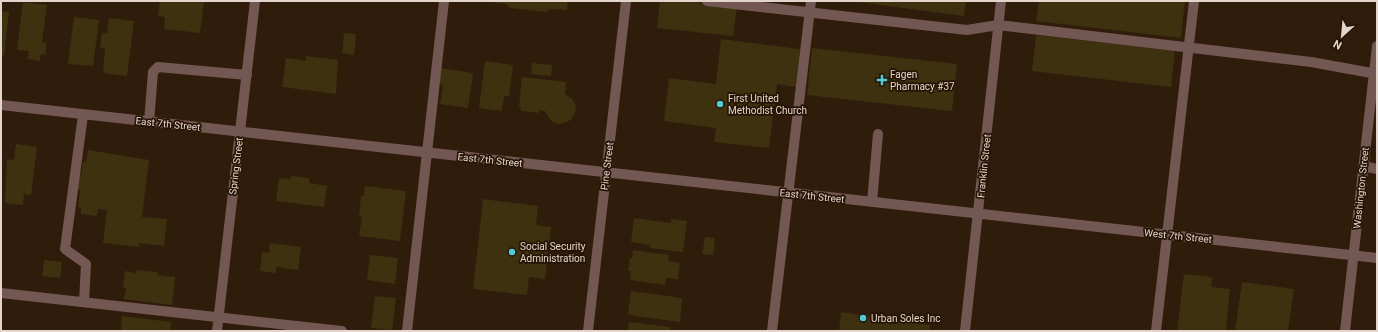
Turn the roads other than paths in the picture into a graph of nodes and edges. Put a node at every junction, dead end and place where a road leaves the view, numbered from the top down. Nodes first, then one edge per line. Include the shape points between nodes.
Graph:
1 (255, 1) edge
2 (444, 1) edge
3 (626, 1) edge
4 (706, 1) edge
5 (811, 1) edge
6 (1001, 1) edge
7 (1194, 1) edge
8 (809, 13) junction
9 (998, 25) junction
10 (1189, 46) junction
11 (1377, 46) edge
12 (1376, 73) edge
13 (246, 75) junction
14 (1, 105) edge
15 (83, 115) junction
16 (149, 122) junction
17 (240, 132) junction
18 (878, 134) dead end
19 (428, 153) junction
20 (1363, 166) junction
21 (1377, 169) edge
22 (606, 173) junction
23 (788, 193) junction
24 (872, 202) junction
25 (979, 214) junction
26 (1167, 235) junction
27 (1353, 255) junction
28 (1377, 258) edge
29 (1, 293) edge
30 (84, 302) junction
31 (219, 318) junction
32 (217, 331) edge
33 (342, 331) edge
34 (407, 331) edge
35 (588, 331) edge
36 (772, 331) edge
37 (965, 331) edge
38 (1156, 331) edge
39 (1345, 331) edge

1 - 13 street, Spring Street
2 - 19 street
3 - 22 street, Pine Street
4 - 8 street
5 - 8 street
6 - 9 street, Franklin Street
7 - 10 street
8 - 9 street via 967,30
8 - 23 street
9 - 10 street
9 - 25 street, Franklin Street
10 - 12 street
10 - 26 street
11 - 12 street, Washington Street
12 - 20 street, Washington Street
13 - 16 street via 158,67 153,72
13 - 17 street, Spring Street
14 - 15 street, East 7th Street
15 - 16 street, East 7th Street
15 - 30 street via 65,249 86,264
16 - 17 street, East 7th Street
17 - 19 street, East 7th Street
17 - 31 street, Spring Street
18 - 24 street
19 - 22 street, East 7th Street
19 - 34 street
20 - 21 street
20 - 27 street, Washington Street
22 - 23 street, East 7th Street
22 - 35 street, Pine Street
23 - 24 street, East 7th Street
23 - 36 street
24 - 25 street, East 7th Street
25 - 26 street, West 7th Street
25 - 37 street, Franklin Street
26 - 27 street, West 7th Street
26 - 38 street
27 - 28 street, West 7th Street
27 - 39 street, Washington Street
29 - 30 street
30 - 31 street
31 - 32 street, Spring Street
31 - 33 street

